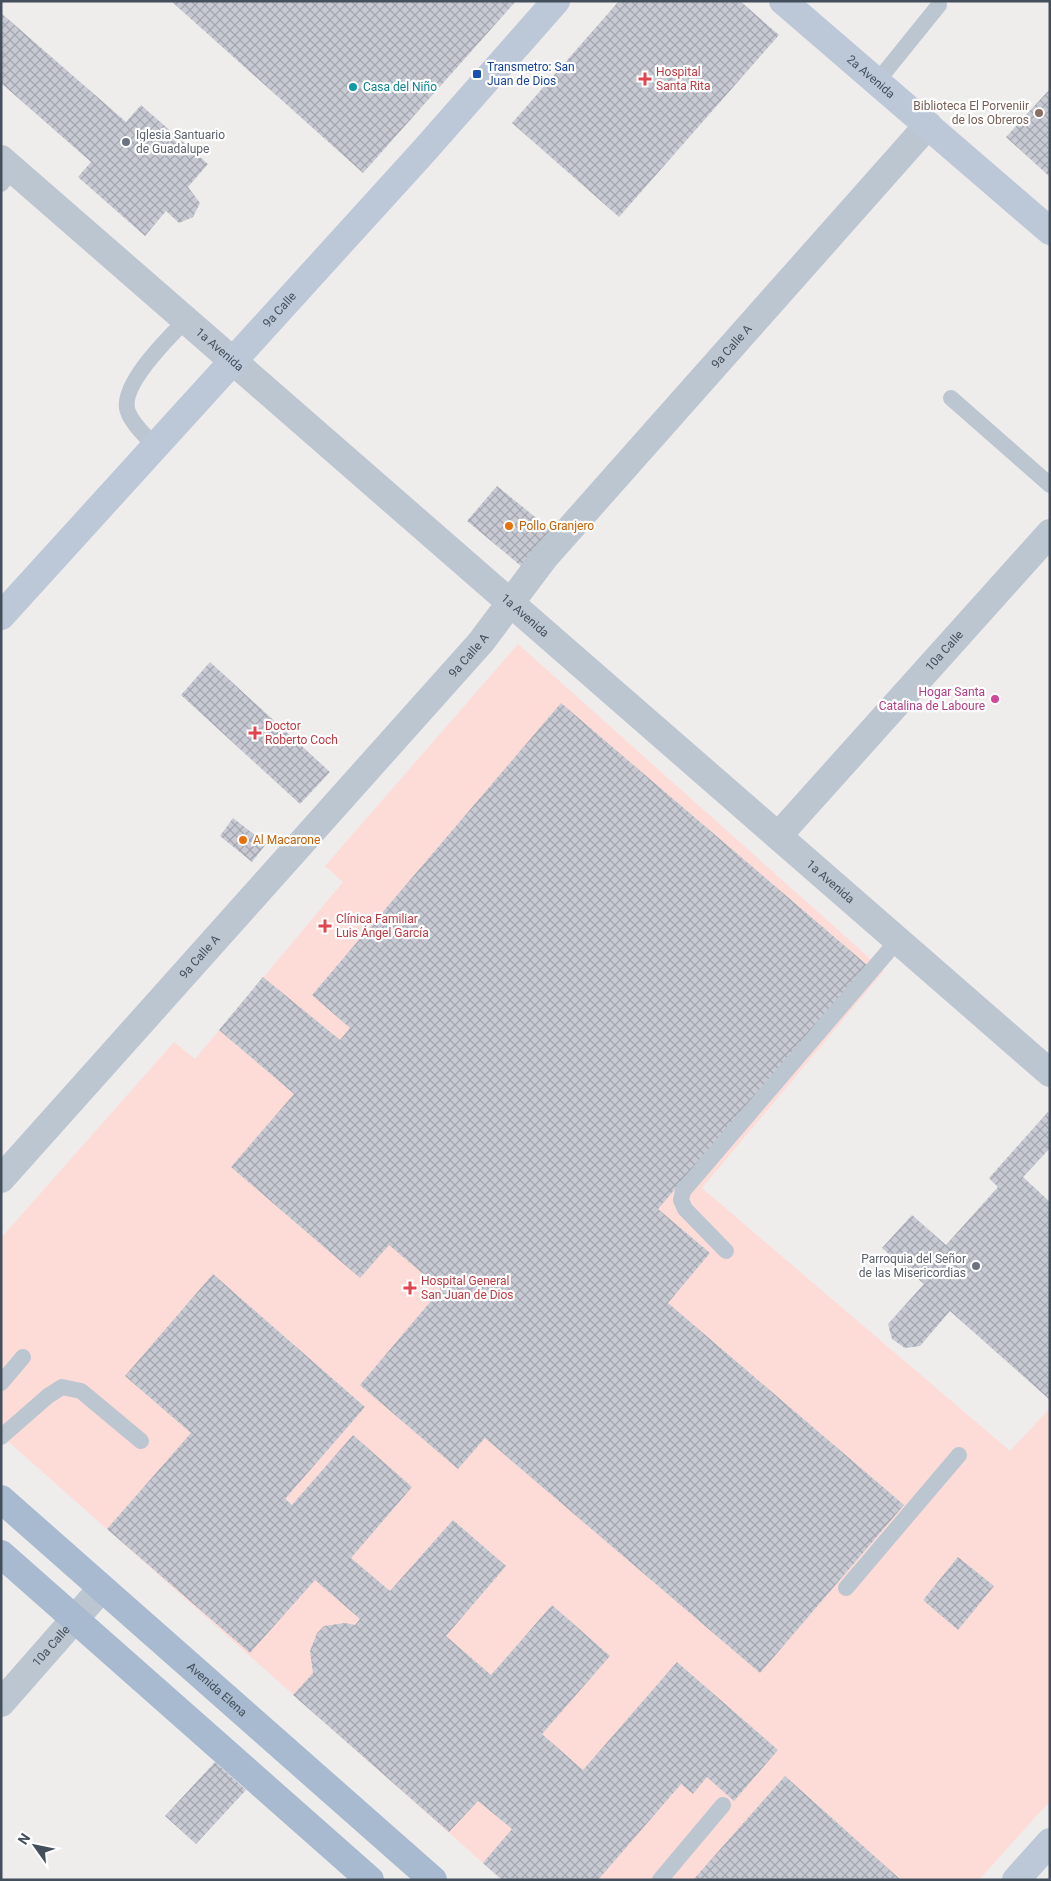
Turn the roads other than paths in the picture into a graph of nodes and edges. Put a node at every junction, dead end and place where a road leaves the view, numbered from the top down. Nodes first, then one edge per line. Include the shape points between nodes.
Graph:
1 (556, 1) edge
2 (783, 1) edge
3 (939, 5) dead end
4 (876, 84) junction
5 (928, 125) junction
6 (5, 170) edge
7 (1050, 232) edge
8 (186, 320) junction
9 (234, 361) junction
10 (951, 398) dead end
11 (155, 446) junction
12 (1050, 485) edge
13 (1050, 533) edge
14 (511, 603) junction
15 (1, 616) edge
16 (778, 836) junction
17 (897, 941) junction
18 (1050, 1073) edge
19 (1, 1178) edge
20 (726, 1251) dead end
21 (22, 1357) dead end
22 (1, 1383) edge
23 (1, 1437) edge
24 (141, 1441) dead end
25 (959, 1455) dead end
26 (1, 1500) edge
27 (1, 1554) edge
28 (846, 1588) dead end
29 (101, 1589) junction
30 (74, 1619) junction
31 (1, 1703) edge
32 (723, 1805) dead end
33 (1050, 1842) edge
34 (431, 1879) edge
35 (370, 1880) edge
36 (660, 1880) edge
37 (1016, 1880) edge

1 - 9 main road, 9a Calle
2 - 4 main road, 2a Avenida
3 - 4 lane
4 - 5 main road, 2a Avenida
5 - 7 main road, 2a Avenida
5 - 14 street, 9a Calle A via 544,558
6 - 8 street, 1a Avenida
8 - 9 street, 1a Avenida
8 - 11 lane via 143,368 126,400 128,412
9 - 11 main road, 9a Calle
9 - 14 street, 1a Avenida
10 - 12 lane
11 - 15 main road, 9a Calle
13 - 16 street, 10a Calle
14 - 16 street, 1a Avenida
14 - 19 street, 9a Calle A via 481,642
16 - 17 street, 1a Avenida
17 - 18 street, 1a Avenida
17 - 20 lane via 683,1190 681,1200 685,1209
21 - 22 lane
23 - 24 lane via 62,1387 81,1391
25 - 28 lane
26 - 29 main road, Avenida Elena
27 - 30 main road
29 - 30 street, 10a Calle
29 - 34 main road, Avenida Elena
30 - 31 street, 10a Calle
30 - 35 main road
32 - 36 lane
33 - 37 main road

